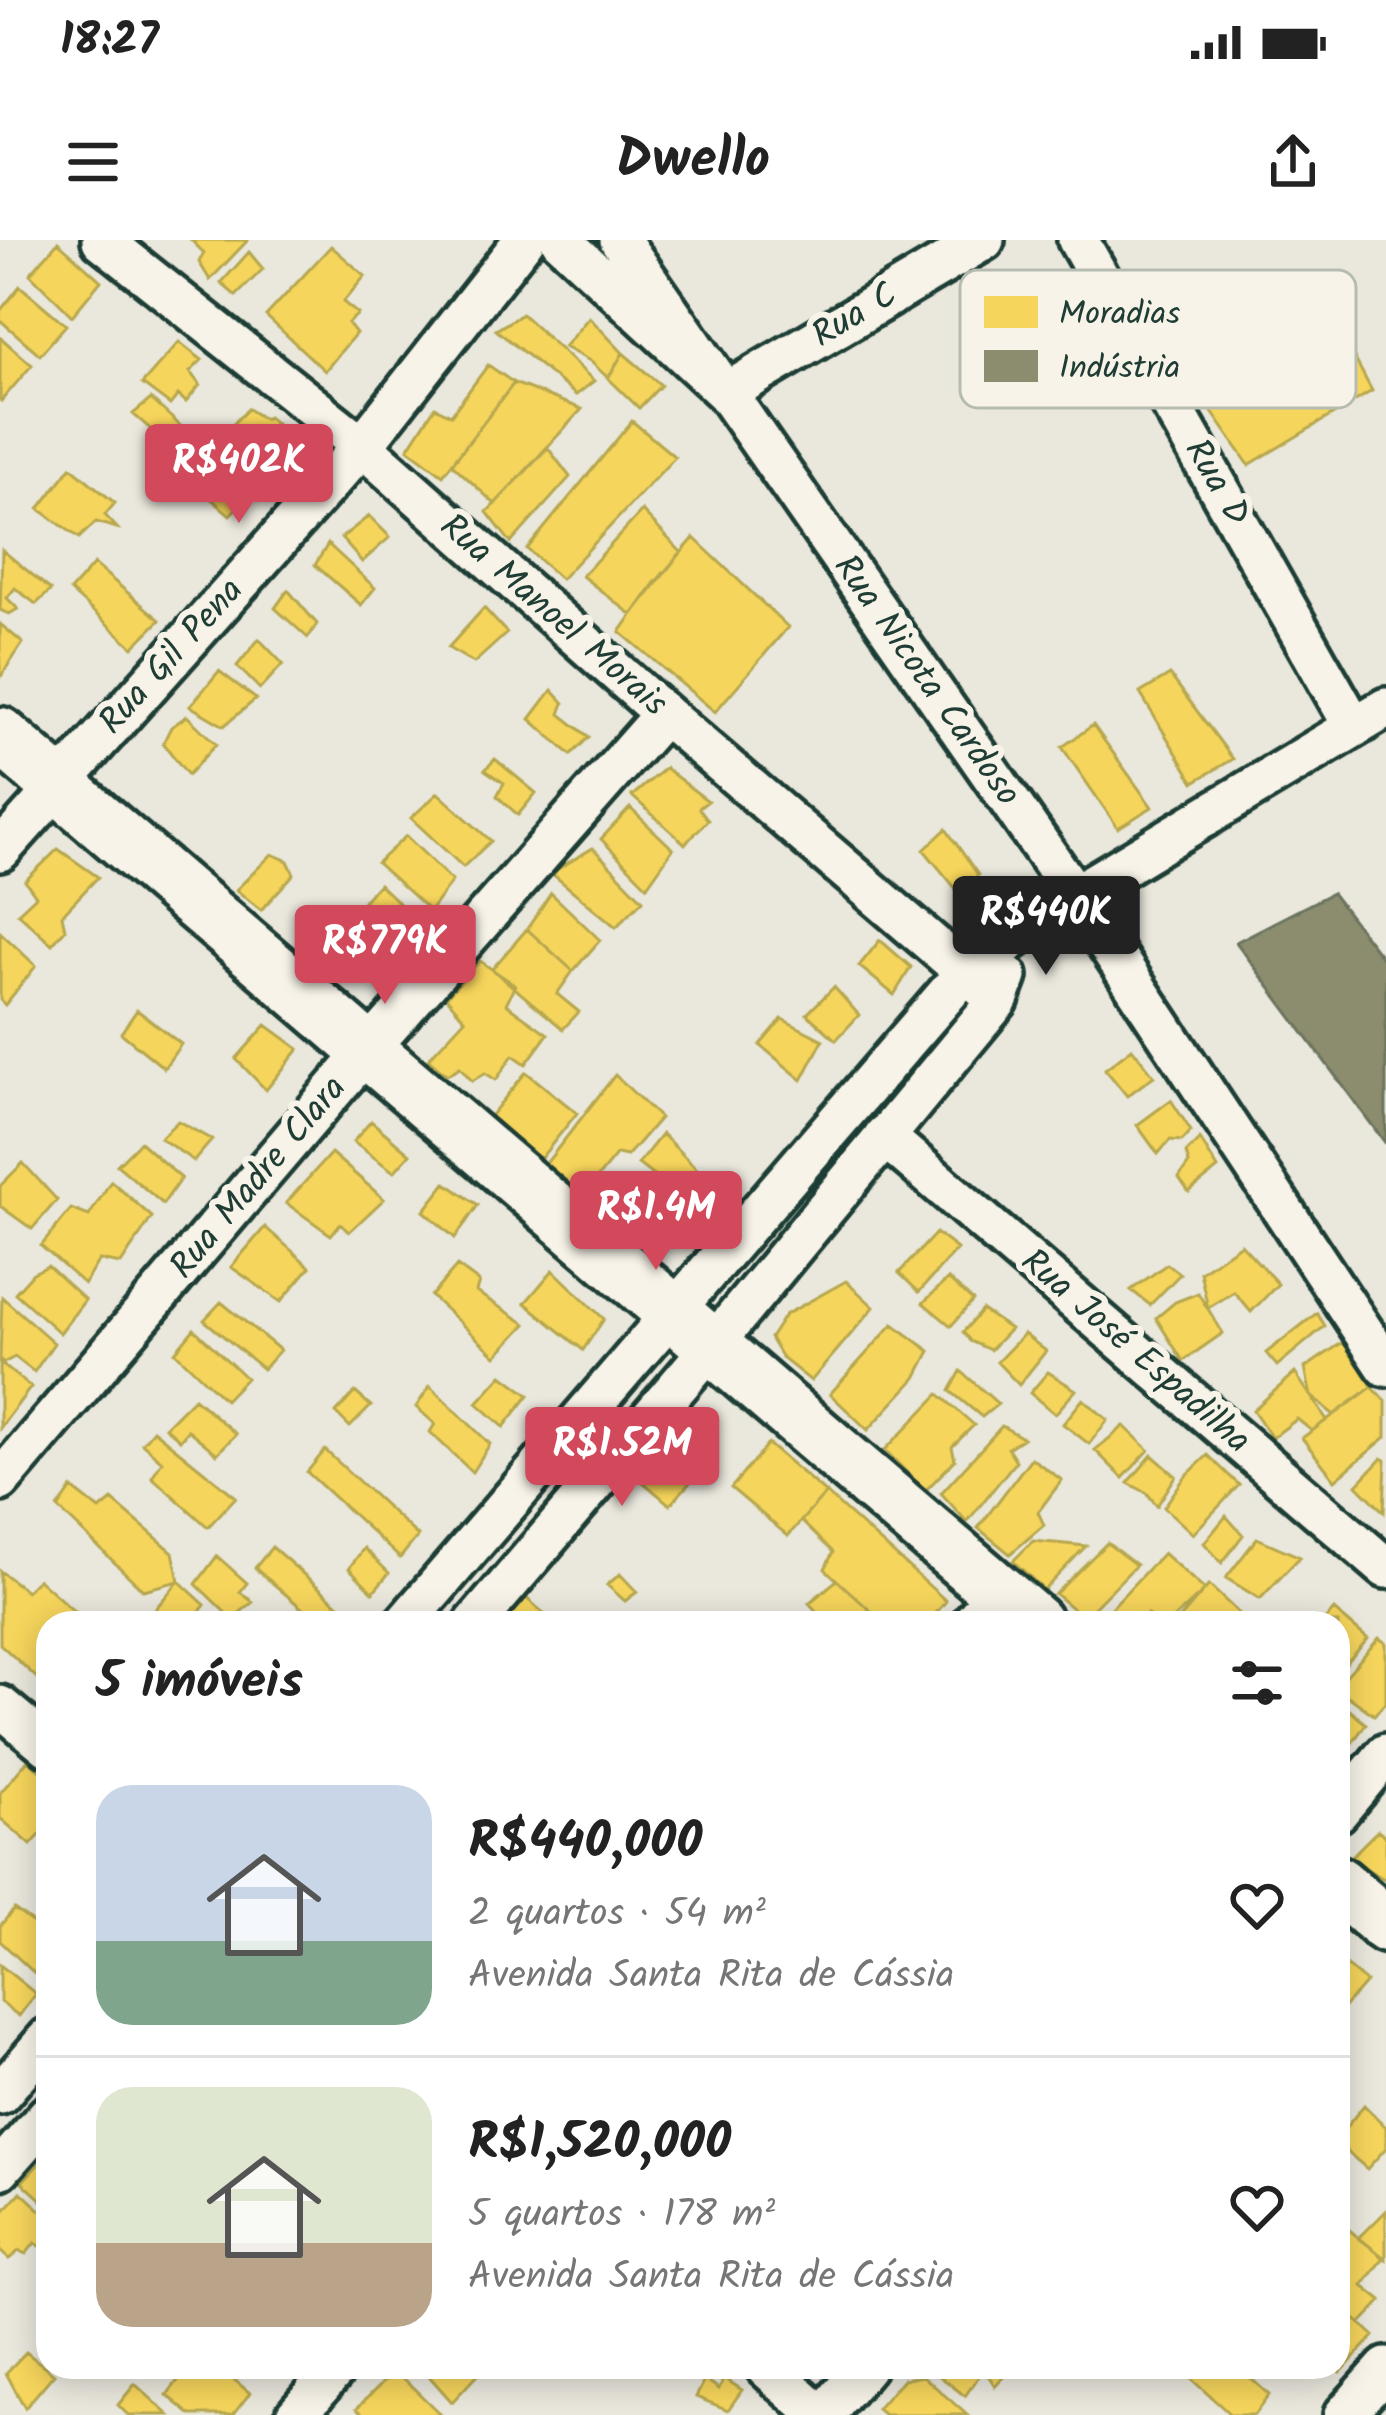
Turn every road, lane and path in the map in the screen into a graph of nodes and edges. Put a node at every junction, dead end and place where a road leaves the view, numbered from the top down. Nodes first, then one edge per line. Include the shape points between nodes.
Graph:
1 (102, 240) edge
2 (524, 240) edge
3 (561, 240) edge
4 (620, 240) edge
5 (984, 240) edge
6 (1078, 240) edge
7 (1096, 270) edge
8 (726, 393) junction
9 (1181, 408) edge
10 (362, 446) junction
11 (664, 714) junction
12 (1370, 717) edge
13 (0, 735) edge
14 (57, 784) junction
15 (0, 851) edge
16 (1075, 895) junction
17 (1022, 931) junction
18 (964, 973) junction
19 (998, 1000) junction
20 (367, 1051) junction
21 (884, 1136) junction
22 (784, 1182) junction
23 (822, 1213) junction
24 (692, 1329) junction
25 (1386, 1366) edge
26 (0, 1481) edge
27 (1386, 1568) edge
28 (417, 1611) edge
29 (484, 1611) edge
30 (1000, 1611) edge
31 (0, 1706) edge
32 (36, 1736) edge
33 (1386, 1754) edge
34 (1350, 1798) edge
35 (1350, 1894) edge
36 (1386, 1925) edge
37 (36, 2052) edge
38 (0, 2094) edge
39 (36, 2128) edge
40 (0, 2169) edge
41 (1386, 2368) edge
42 (327, 2379) edge
43 (780, 2379) edge
44 (855, 2379) edge
45 (296, 2415) edge
46 (822, 2415) edge
47 (1344, 2415) edge

1 - 10 street, Rua Manoel Morais
2 - 10 street, Rua Gil Pena
3 - 8 street
4 - 8 street, Rua Nicota Cardoso
5 - 8 street, Rua C
6 - 7 street, Rua D
8 - 16 street, Rua Nicota Cardoso
9 - 12 street, Rua D
10 - 11 street, Rua Manoel Morais
10 - 14 street, Rua Gil Pena
11 - 18 street, Rua Manoel Morais
11 - 20 street, Rua Madre Clara
12 - 16 street
13 - 14 street
14 - 15 street, Rua Gil Pena
14 - 20 street
16 - 17 street
16 - 25 street, Rua Nicota Cardoso
17 - 18 street
17 - 19 street
18 - 19 street, Rua Manoel Morais
18 - 22 street
19 - 21 street
20 - 24 street
20 - 26 street, Rua Madre Clara
21 - 23 street
21 - 27 street, Rua José Espadilha
22 - 23 street
22 - 24 street
23 - 24 street
24 - 28 street
24 - 29 street
24 - 30 street
31 - 32 street
33 - 34 street
35 - 36 street
37 - 38 street
39 - 40 street
41 - 47 street
42 - 45 street
43 - 46 street
44 - 46 street

